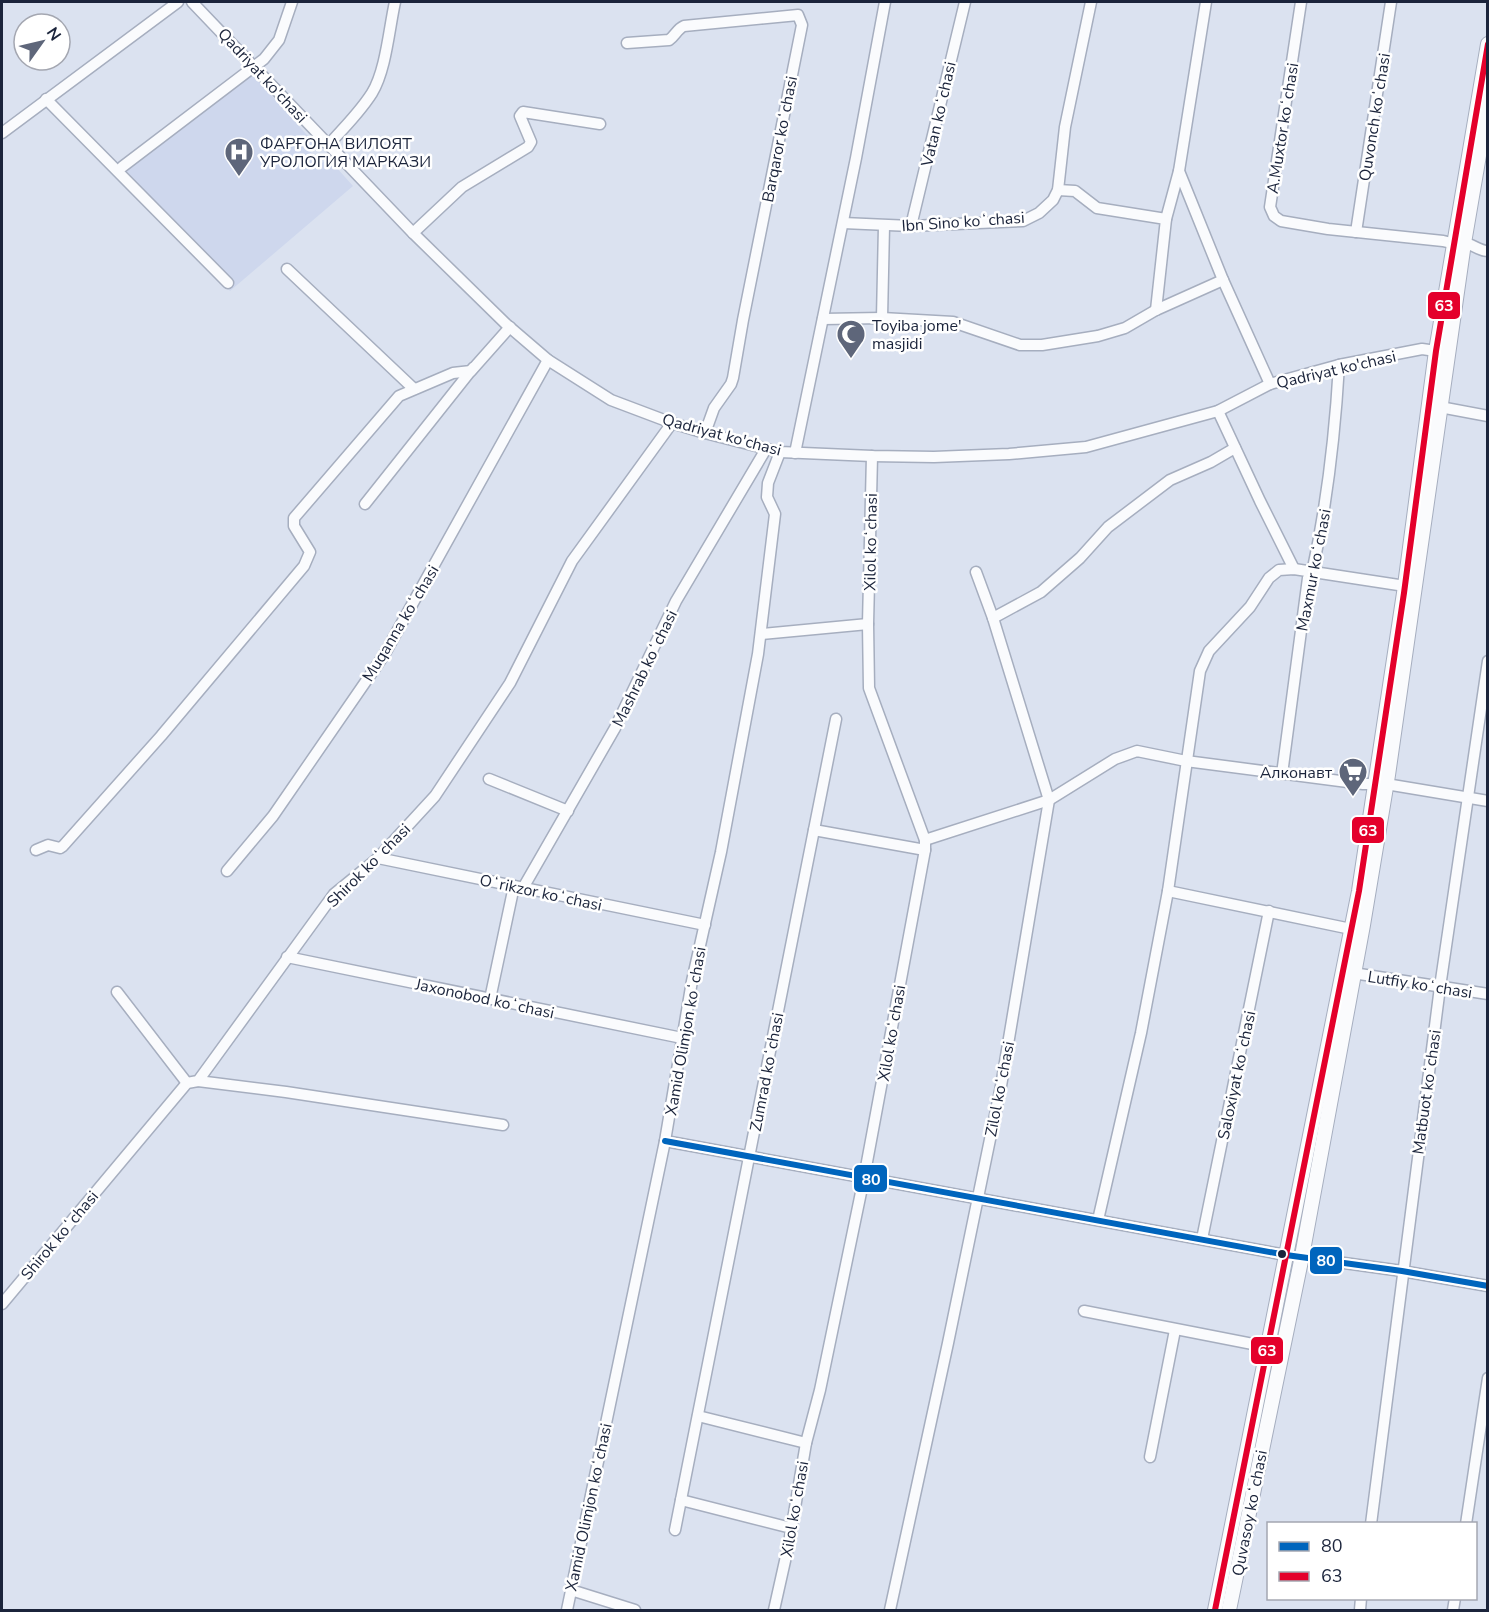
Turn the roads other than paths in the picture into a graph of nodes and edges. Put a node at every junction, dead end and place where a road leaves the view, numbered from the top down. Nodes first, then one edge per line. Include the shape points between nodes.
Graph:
1 (178, 2) edge
2 (192, 2) edge
3 (292, 2) edge
4 (395, 2) edge
5 (885, 2) edge
6 (965, 2) edge
7 (1091, 2) edge
8 (1206, 2) edge
9 (1301, 2) edge
10 (1391, 2) edge
11 (627, 43) dead end
12 (1488, 44) edge
13 (254, 67) junction
14 (46, 99) junction
15 (1488, 103) edge
16 (600, 124) dead end
17 (2, 133) edge
18 (328, 144) junction
19 (122, 167) dead end
20 (1179, 171) junction
21 (1058, 190) junction
22 (1166, 219) junction
23 (843, 223) junction
24 (884, 226) junction
25 (911, 226) junction
26 (1356, 232) junction
27 (413, 233) junction
28 (1458, 243) junction
29 (1488, 251) edge
30 (287, 269) dead end
31 (1223, 280) junction
32 (228, 283) dead end
33 (1156, 310) junction
34 (882, 318) junction
35 (823, 319) junction
36 (510, 327) junction
37 (1436, 351) junction
38 (548, 360) junction
39 (1339, 365) junction
40 (474, 368) junction
41 (1270, 384) junction
42 (414, 388) junction
43 (1440, 407) junction
44 (1218, 411) junction
45 (1488, 416) edge
46 (672, 423) junction
47 (705, 432) junction
48 (1235, 448) junction
49 (766, 449) junction
50 (780, 452) junction
51 (795, 453) junction
52 (872, 456) junction
53 (364, 504) dead end
54 (1294, 568) junction
55 (976, 572) dead end
56 (1312, 573) junction
57 (1405, 590) junction
58 (993, 618) junction
59 (867, 624) junction
60 (761, 634) junction
61 (1488, 661) edge
62 (836, 719) dead end
63 (1186, 761) junction
64 (1282, 774) junction
65 (489, 779) dead end
66 (1381, 784) junction
67 (1468, 798) junction
68 (1049, 800) junction
69 (1488, 801) edge
70 (568, 811) junction
71 (814, 830) junction
72 (925, 845) junction
73 (36, 850) dead end
74 (378, 858) junction
75 (227, 871) dead end
76 (518, 887) junction
77 (1168, 891) junction
78 (1269, 911) junction
79 (1352, 924) junction
80 (705, 925) junction
81 (287, 957) junction
82 (1353, 973) junction
83 (1440, 987) junction
84 (117, 992) dead end
85 (1488, 994) edge
86 (490, 999) junction
87 (682, 1038) junction
88 (193, 1082) junction
89 (503, 1125) dead end
90 (665, 1141) junction
91 (749, 1156) junction
92 (864, 1178) junction
93 (977, 1199) junction
94 (1098, 1220) junction
95 (1202, 1239) junction
96 (1286, 1255) junction
97 (1302, 1256) junction
98 (1402, 1271) junction
99 (1488, 1286) edge
100 (2, 1304) edge
101 (1084, 1311) dead end
102 (1174, 1330) junction
103 (1268, 1347) junction
104 (1488, 1378) edge
105 (698, 1416) junction
106 (806, 1443) junction
107 (1150, 1457) dead end
108 (681, 1500) junction
109 (1371, 1522) edge
110 (1466, 1522) edge
111 (791, 1528) junction
112 (675, 1530) dead end
113 (571, 1590) junction
114 (567, 1611) edge
115 (635, 1611) edge
116 (774, 1611) edge
117 (890, 1611) edge
118 (1215, 1611) edge
119 (1229, 1611) edge

1 - 14 street
2 - 13 street, Qadriyat ko'chasi
3 - 13 street via 279,40
4 - 18 street via 373,91
5 - 23 street
6 - 25 street, Vatan koʻchasi
7 - 21 street via 1065,127
8 - 20 street
9 - 26 street, A.Muxtor koʻchasi via 1270,207 1281,221
10 - 26 street, Quvonch koʻchasi
11 - 47 street, Barqaror koʻchasi via 669,40 684,26 798,15 801,20 733,378 714,408
12 - 28 main road, Quvasoy koʻchasi
13 - 18 street, Qadriyat ko'chasi
13 - 19 street
14 - 17 street
14 - 32 street
15 - 28 main road, Quvasoy koʻchasi
16 - 27 street via 523,112 520,116 531,142 528,147 462,187
18 - 27 street, Qadriyat ko'chasi
20 - 22 street
20 - 31 street
21 - 22 street via 1075,191 1097,207
21 - 25 street, Ibn Sino koʻchasi via 1039,213 1023,220
22 - 33 street
23 - 24 street, Ibn Sino koʻchasi
23 - 35 street
24 - 25 street, Ibn Sino koʻchasi
24 - 34 street
26 - 28 street, A.Muxtor koʻchasi
27 - 36 street, Qadriyat ko'chasi
28 - 29 street, A.Muxtor koʻchasi
28 - 37 main road, Quvasoy koʻchasi
28 - 43 main road, Quvasoy koʻchasi
30 - 42 street
31 - 33 street
31 - 41 street
33 - 34 street via 1135,324 1107,333 1030,345 953,322
34 - 35 street
35 - 51 street
36 - 38 street, Qadriyat ko'chasi
36 - 40 street
37 - 39 street, Qadriyat ko'chasi via 1422,349
37 - 57 main road, Quvasoy koʻchasi
38 - 46 street, Qadriyat ko'chasi via 611,400
38 - 75 street, Muqanna koʻchasi via 384,655 273,816
39 - 41 street, Qadriyat ko'chasi
39 - 56 street, Maxmur koʻchasi via 1335,436
40 - 42 street
40 - 53 street
41 - 44 street, Qadriyat ko'chasi
42 - 73 street via 399,396 294,518 294,526 310,552 304,566 63,846 48,845
43 - 45 street
43 - 66 main road, Quvasoy koʻchasi
44 - 48 street
44 - 52 street, Qadriyat ko'chasi via 1086,447 988,455
46 - 47 street, Qadriyat ko'chasi
46 - 74 street, Shirok koʻchasi via 572,561 510,683 457,765 435,796
47 - 49 street, Qadriyat ko'chasi
48 - 54 street
48 - 58 street via 1170,480 1107,528 1041,592
49 - 50 street, Qadriyat ko'chasi
49 - 70 street, Mashrab koʻchasi via 676,601 615,728
50 - 51 street, Qadriyat ko'chasi
50 - 60 street, Xamid Olimjon koʻchasi via 768,483 767,497 775,514
51 - 52 street, Qadriyat ko'chasi
52 - 59 street, Xilol koʻchasi
54 - 56 street
54 - 63 street via 1279,570 1269,578 1250,607 1209,651 1200,671
55 - 58 street, Zilol koʻchasi
56 - 57 street
56 - 64 street, Maxmur koʻchasi via 1308,578
57 - 66 main road, Quvasoy koʻchasi
58 - 68 street, Zilol koʻchasi
59 - 60 street
59 - 72 street, Xilol koʻchasi via 869,688
60 - 80 street, Xamid Olimjon koʻchasi
61 - 67 street, Matbuot koʻchasi
62 - 71 street, Zumrad koʻchasi
63 - 64 street
63 - 68 street via 1137,750 1115,759
63 - 77 street
64 - 66 street
65 - 70 street
66 - 67 street
66 - 79 main road, Quvasoy koʻchasi
66 - 82 main road, Quvasoy koʻchasi
67 - 69 street
67 - 83 street, Matbuot koʻchasi
68 - 72 street
68 - 93 street, Zilol koʻchasi via 1001,1086
70 - 76 street, Mashrab koʻchasi
71 - 72 street
71 - 91 street, Zumrad koʻchasi
72 - 92 street, Xilol koʻchasi
74 - 76 street, Oʻrikzor koʻchasi
74 - 81 street, Shirok koʻchasi via 334,894
76 - 80 street, Oʻrikzor koʻchasi
76 - 86 street, Mashrab koʻchasi
77 - 78 street
77 - 94 street via 1142,1033
78 - 79 street
78 - 95 street, Saloxiyat koʻchasi
79 - 96 main road, Quvasoy koʻchasi
80 - 87 street, Xamid Olimjon koʻchasi
81 - 86 street, Jaxonobod koʻchasi
81 - 88 street, Shirok koʻchasi
82 - 83 street, Lutfiy koʻchasi
82 - 97 main road, Quvasoy koʻchasi
83 - 85 street, Lutfiy koʻchasi
83 - 98 street, Matbuot koʻchasi
84 - 88 street
86 - 87 street, Jaxonobod koʻchasi
87 - 90 street, Xamid Olimjon koʻchasi
88 - 89 street
88 - 100 street, Shirok koʻchasi
90 - 91 street
90 - 113 street, Xamid Olimjon koʻchasi
91 - 92 street
91 - 105 street, Zumrad koʻchasi
92 - 93 street
92 - 106 street, Xilol koʻchasi
93 - 94 street
93 - 117 street, Zilol koʻchasi
94 - 95 street
95 - 96 street
96 - 97 street
96 - 103 main road, Quvasoy koʻchasi
97 - 98 street
97 - 119 main road, Quvasoy koʻchasi
98 - 99 street
98 - 109 street, Matbuot koʻchasi
101 - 102 street
102 - 103 street
102 - 107 street
103 - 118 main road, Quvasoy koʻchasi
104 - 110 street
105 - 106 street
105 - 108 street, Zumrad koʻchasi
106 - 111 street, Xilol koʻchasi
108 - 111 street
108 - 112 street, Zumrad koʻchasi
111 - 116 street, Xilol koʻchasi
113 - 114 street, Xamid Olimjon koʻchasi
113 - 115 street

